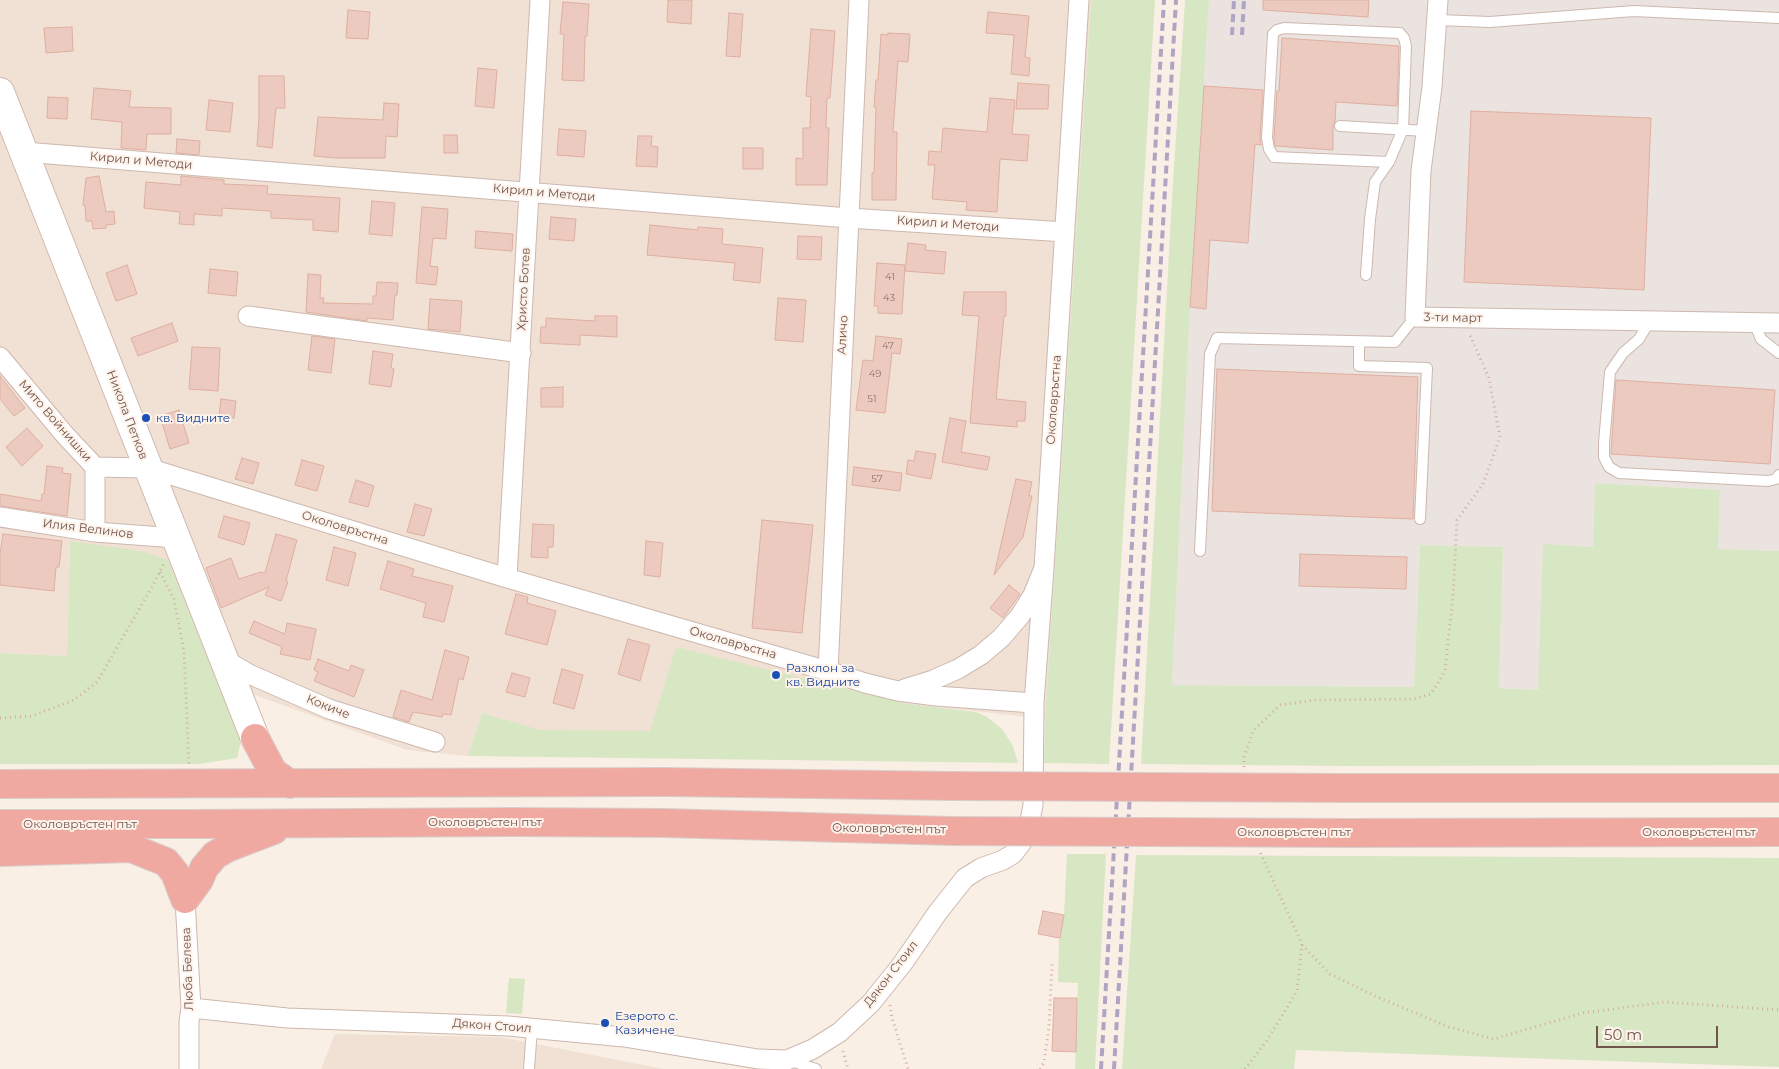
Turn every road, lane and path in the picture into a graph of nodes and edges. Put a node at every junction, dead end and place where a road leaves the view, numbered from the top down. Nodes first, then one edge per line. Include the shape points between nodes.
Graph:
1 (540, 0) edge
2 (859, 0) edge
3 (1079, 0) edge
4 (1438, 0) edge
5 (1779, 18) edge
6 (1437, 20) junction
7 (0, 92) edge
8 (1340, 126) dead end
9 (1403, 130) junction
10 (1426, 130) junction
11 (24, 152) junction
12 (1389, 162) junction
13 (530, 192) junction
14 (849, 218) junction
15 (1065, 232) junction
16 (1366, 275) dead end
17 (248, 316) dead end
18 (1415, 317) junction
19 (1462, 318) junction
20 (1649, 322) junction
21 (1754, 322) junction
22 (1779, 322) edge
23 (1359, 342) junction
24 (1779, 352) edge
25 (521, 353) junction
26 (0, 357) edge
27 (94, 467) junction
28 (148, 468) junction
29 (1779, 475) edge
30 (0, 517) edge
31 (1420, 519) dead end
32 (95, 532) junction
33 (176, 538) junction
34 (1200, 551) dead end
35 (1044, 568) junction
36 (160, 572) junction
37 (507, 578) junction
38 (225, 660) junction
39 (828, 671) junction
40 (898, 691) junction
41 (1034, 702) junction
42 (0, 718) edge
43 (255, 738) junction
44 (435, 742) dead end
45 (189, 764) dead end
46 (1244, 775) dead end
47 (0, 784) edge
48 (290, 784) junction
49 (226, 785) junction
50 (1779, 788) edge
51 (292, 823) junction
52 (0, 824) edge
53 (1779, 832) edge
54 (1257, 846) dead end
55 (0, 852) edge
56 (185, 899) junction
57 (1302, 944) junction
58 (1052, 964) dead end
59 (887, 982) junction
60 (191, 1008) junction
61 (1779, 1010) edge
62 (532, 1028) junction
63 (787, 1060) junction
64 (189, 1069) edge
65 (529, 1069) edge
66 (816, 1069) edge
67 (908, 1069) edge
68 (1040, 1069) edge
69 (1245, 1069) edge

1 - 13 street, Христо Ботев
2 - 14 street, Аличо
3 - 15 street, Околовръстна
4 - 6 street, 3-ти март
5 - 6 lane via 1634,11 1490,22
6 - 10 street, 3-ти март
7 - 11 street, Никола Петков
8 - 9 lane
9 - 10 lane
9 - 12 lane
9 - 12 lane via 1406,46 1400,33 1284,28 1273,34 1267,138 1274,157
10 - 18 street, 3-ти март via 1421,171
11 - 13 street, Кирил и Методи
11 - 28 street, Никола Петков
12 - 16 lane via 1376,182
13 - 14 street, Кирил и Методи
13 - 25 street, Христо Ботев
14 - 15 street, Кирил и Методи
14 - 39 street, Аличо
15 - 35 street, Околовръстна
17 - 25 street
18 - 19 street, 3-ти март
18 - 23 lane via 1395,342
19 - 20 street, 3-ти март
19 - 46 path via 1489,378 1500,437 1483,484 1457,520 1445,671 1431,694 1413,699 1314,700 1280,705 1253,731 1244,757
20 - 21 street, 3-ти март
20 - 29 lane via 1639,339 1623,353 1610,372 1604,450 1608,467 1619,473 1768,481
21 - 22 street, 3-ти март
21 - 24 lane via 1761,339
23 - 31 lane via 1359,366 1427,368
23 - 34 lane via 1217,338 1210,354
25 - 37 street, Христо Ботев
26 - 27 street, Мито Войнишки
27 - 28 street, Мито Войнишки
27 - 32 street
28 - 33 street, Никола Петков
28 - 37 street, Околовръстна
30 - 32 street, Илия Велинов
32 - 33 street, Илия Велинов
33 - 36 path
33 - 38 street, Никола Петков
35 - 40 street, Околовръстна via 1020,616 981,655 933,680
35 - 41 street, Дякон Стоил
36 - 42 path via 97,682 74,700 32,716
36 - 45 path via 174,599 184,651
37 - 39 street, Околовръстна
38 - 43 street, Никола Петков
38 - 44 street, Кокиче via 329,709
39 - 40 street, Околовръстна
40 - 41 street
41 - 59 street, Дякон Стоил via 1033,805 1022,842 1013,854 965,878
43 - 48 highway via 273,772
43 - 49 highway via 244,766
47 - 49 highway
48 - 49 highway
48 - 50 highway, bridge via 666,782
51 - 52 highway, Околовръстен път
51 - 53 highway, Околовръстен път, bridge via 637,823 951,831
51 - 56 highway via 215,855
54 - 57 path
55 - 56 highway via 131,848 166,862 175,873
56 - 60 street, Люба Белева
57 - 61 path via 1330,974 1449,1027 1494,1039 1583,1013 1665,1002
57 - 69 path via 1297,991
58 - 68 path via 1049,1027
59 - 63 street, Дякон Стоил via 871,1003 840,1032
59 - 67 path via 892,1018
60 - 62 street, Дякон Стоил via 287,1018
60 - 64 street, Люба Белева
62 - 63 street, Дякон Стоил via 624,1037 758,1059
62 - 65 lane
63 - 66 lane

